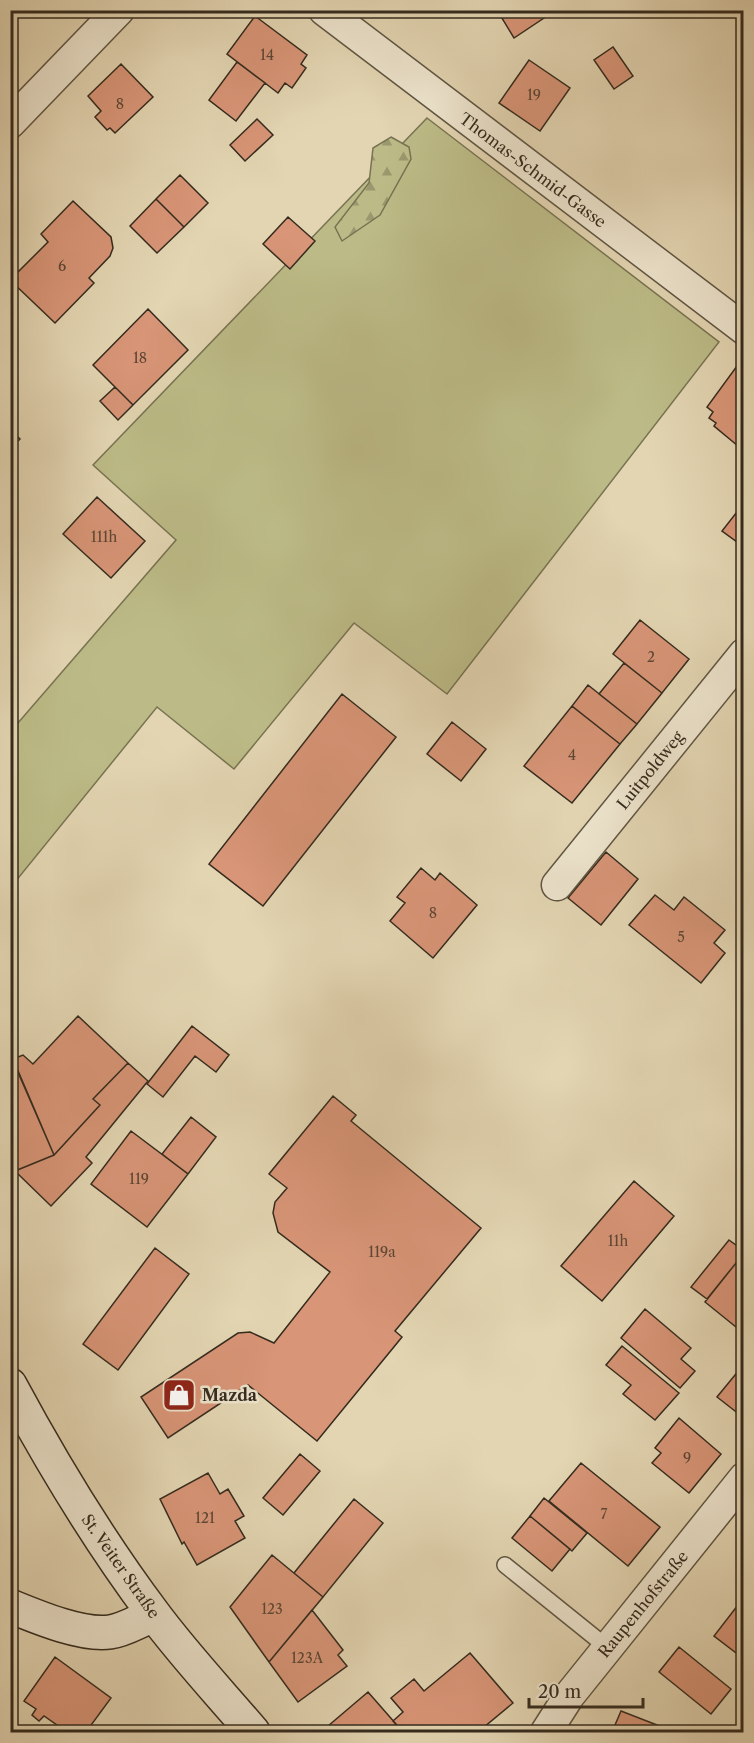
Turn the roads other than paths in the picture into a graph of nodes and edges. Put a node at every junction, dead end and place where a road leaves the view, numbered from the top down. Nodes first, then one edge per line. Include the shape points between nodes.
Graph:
1 (119, 10) edge
2 (324, 10) edge
3 (10, 123) edge
4 (744, 329) edge
5 (744, 654) edge
6 (557, 885) dead end
7 (10, 1385) edge
8 (744, 1478) edge
9 (505, 1565) dead end
10 (10, 1606) edge
11 (154, 1615) junction
12 (608, 1648) junction
13 (253, 1732) edge
14 (546, 1732) edge

1 - 3 street
2 - 4 street, Thomas-Schmid-Gasse
5 - 6 street, Luitpoldweg
7 - 11 main road, St. Veiter Straße via 83,1512
8 - 12 street, Raupenhofstraße
9 - 12 lane
10 - 11 main road via 94,1632 112,1632
11 - 13 main road, St. Veiter Straße
12 - 14 street, Raupenhofstraße via 569,1695

